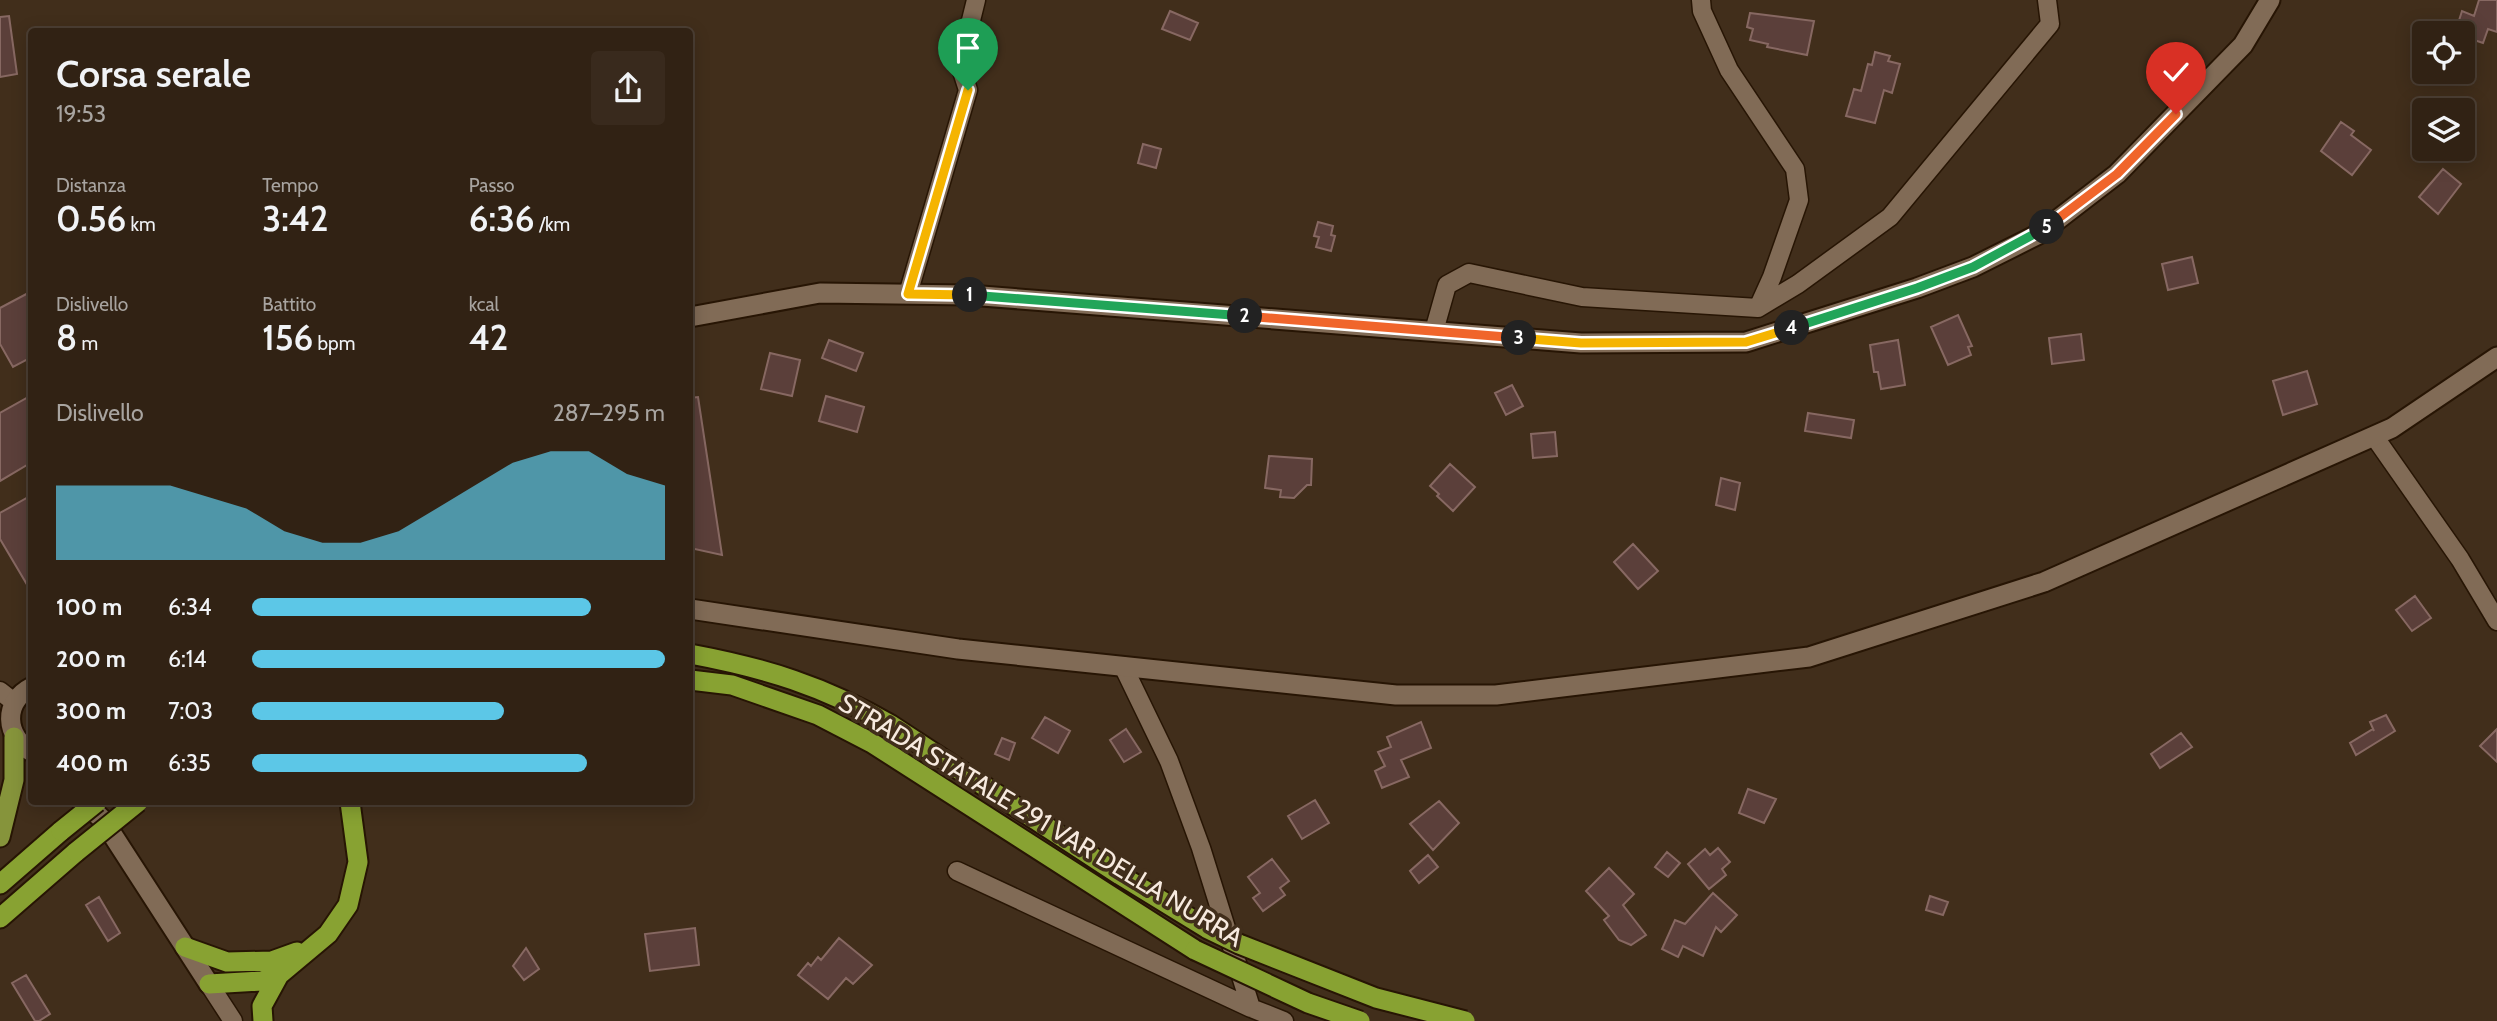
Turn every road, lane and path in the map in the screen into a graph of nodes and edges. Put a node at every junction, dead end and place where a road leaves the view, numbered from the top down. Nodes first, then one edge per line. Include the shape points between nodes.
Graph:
1 (976, 0) edge
2 (1701, 0) edge
3 (2047, 0) edge
4 (2270, 0) edge
5 (908, 294) junction
6 (1758, 307) junction
7 (693, 316) edge
8 (1434, 331) junction
9 (2497, 357) edge
10 (2374, 436) junction
11 (693, 610) edge
12 (2497, 621) edge
13 (693, 655) edge
14 (1123, 666) junction
15 (693, 680) edge
16 (28, 690) edge
17 (7, 697) edge
18 (14, 737) junction
19 (28, 750) edge
20 (134, 805) edge
21 (348, 806) edge
22 (100, 808) edge
23 (0, 837) edge
24 (957, 871) dead end
25 (0, 884) edge
26 (0, 918) edge
27 (185, 947) junction
28 (308, 949) junction
29 (279, 975) junction
30 (209, 984) junction
31 (1251, 1008) junction
32 (233, 1021) edge
33 (263, 1021) edge
34 (1284, 1021) edge
35 (1360, 1021) edge
36 (1465, 1021) edge

1 - 5 street via 960,65 968,90
2 - 6 street via 1729,70 1796,169 1800,200
3 - 6 street via 2050,24 1889,217 1798,284
4 - 8 street via 2243,45 2117,174 2039,234 1973,267 1746,342 1581,343
5 - 7 street via 820,293
5 - 8 street
6 - 8 street via 1582,297 1469,273 1447,285
9 - 10 street
10 - 12 street via 2460,559
10 - 14 street via 2044,582 1809,657 1496,695 1396,695
11 - 14 street via 958,649
13 - 36 highway, STRADA STATALE 291 VAR DELLA NURRA, bridge via 774,672 854,703 1120,875 1239,944 1376,998
14 - 31 street via 1169,761
15 - 35 highway, STRADA STATALE 291 VAR DELLA NURRA, bridge via 732,685 818,715 872,743 1195,950 1308,1003
16 - 17 street
17 - 18 street
18 - 19 street
18 - 23 main road via 14,780
20 - 26 highway, bridge
21 - 28 highway via 358,863 348,905 328,934
22 - 25 highway, bridge via 61,831
22 - 27 street
24 - 31 street
27 - 28 highway via 228,962 272,961
27 - 30 street
28 - 29 highway
29 - 30 highway via 262,981
29 - 33 highway via 262,1006
30 - 32 street
31 - 34 street

